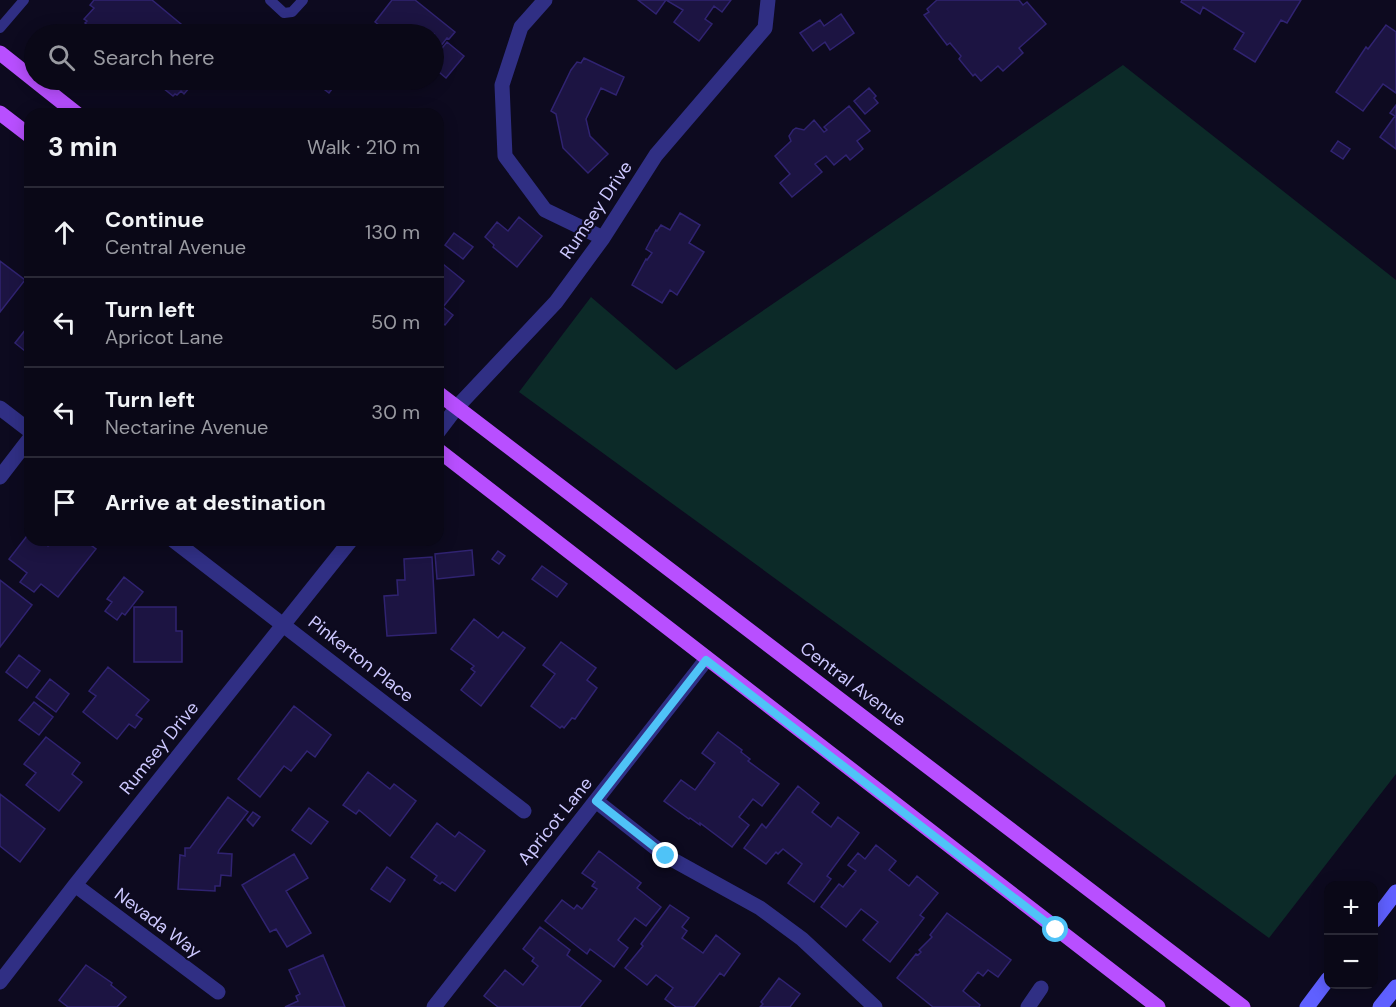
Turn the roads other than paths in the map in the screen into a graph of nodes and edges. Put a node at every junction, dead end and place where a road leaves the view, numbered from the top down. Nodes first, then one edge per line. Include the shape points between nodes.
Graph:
1 (24, 0) edge
2 (270, 0) edge
3 (303, 0) edge
4 (545, 0) edge
5 (768, 0) edge
6 (0, 28) edge
7 (0, 53) edge
8 (24, 72) edge
9 (46, 90) edge
10 (69, 108) edge
11 (0, 113) edge
12 (24, 131) edge
13 (603, 238) junction
14 (444, 397) edge
15 (457, 407) junction
16 (0, 408) edge
17 (444, 424) edge
18 (24, 426) edge
19 (24, 446) edge
20 (444, 455) edge
21 (0, 477) edge
22 (181, 546) edge
23 (346, 546) edge
24 (283, 624) junction
25 (706, 660) junction
26 (596, 801) junction
27 (524, 811) dead end
28 (75, 885) junction
29 (1396, 892) edge
30 (1378, 916) edge
31 (0, 982) edge
32 (1324, 985) edge
33 (1396, 987) edge
34 (1041, 988) dead end
35 (218, 992) dead end
36 (434, 1007) edge
37 (875, 1007) edge
38 (1028, 1007) edge
39 (1158, 1007) edge
40 (1243, 1007) edge
41 (1307, 1007) edge
42 (1380, 1007) edge

1 - 6 lane
2 - 3 lane via 284,13 292,12
4 - 13 street via 520,27 502,85 505,156 545,210
5 - 13 street, Rumsey Drive via 765,28 656,155
7 - 8 main road
9 - 10 main road
11 - 12 main road
13 - 15 street, Rumsey Drive via 556,302
14 - 15 main road, Central Avenue
15 - 17 street, Rumsey Drive
15 - 40 main road, Central Avenue
16 - 18 street
19 - 21 street
20 - 25 main road
22 - 24 street, Pinkerton Place
23 - 24 street, Rumsey Drive
24 - 27 street, Pinkerton Place
24 - 28 street, Rumsey Drive
25 - 26 street, Apricot Lane
25 - 39 main road
26 - 36 street, Apricot Lane
26 - 37 street via 666,856 760,908 802,939
28 - 31 street, Rumsey Drive
28 - 35 street, Nevada Way
29 - 30 main road
32 - 41 main road
33 - 42 main road
34 - 38 street

